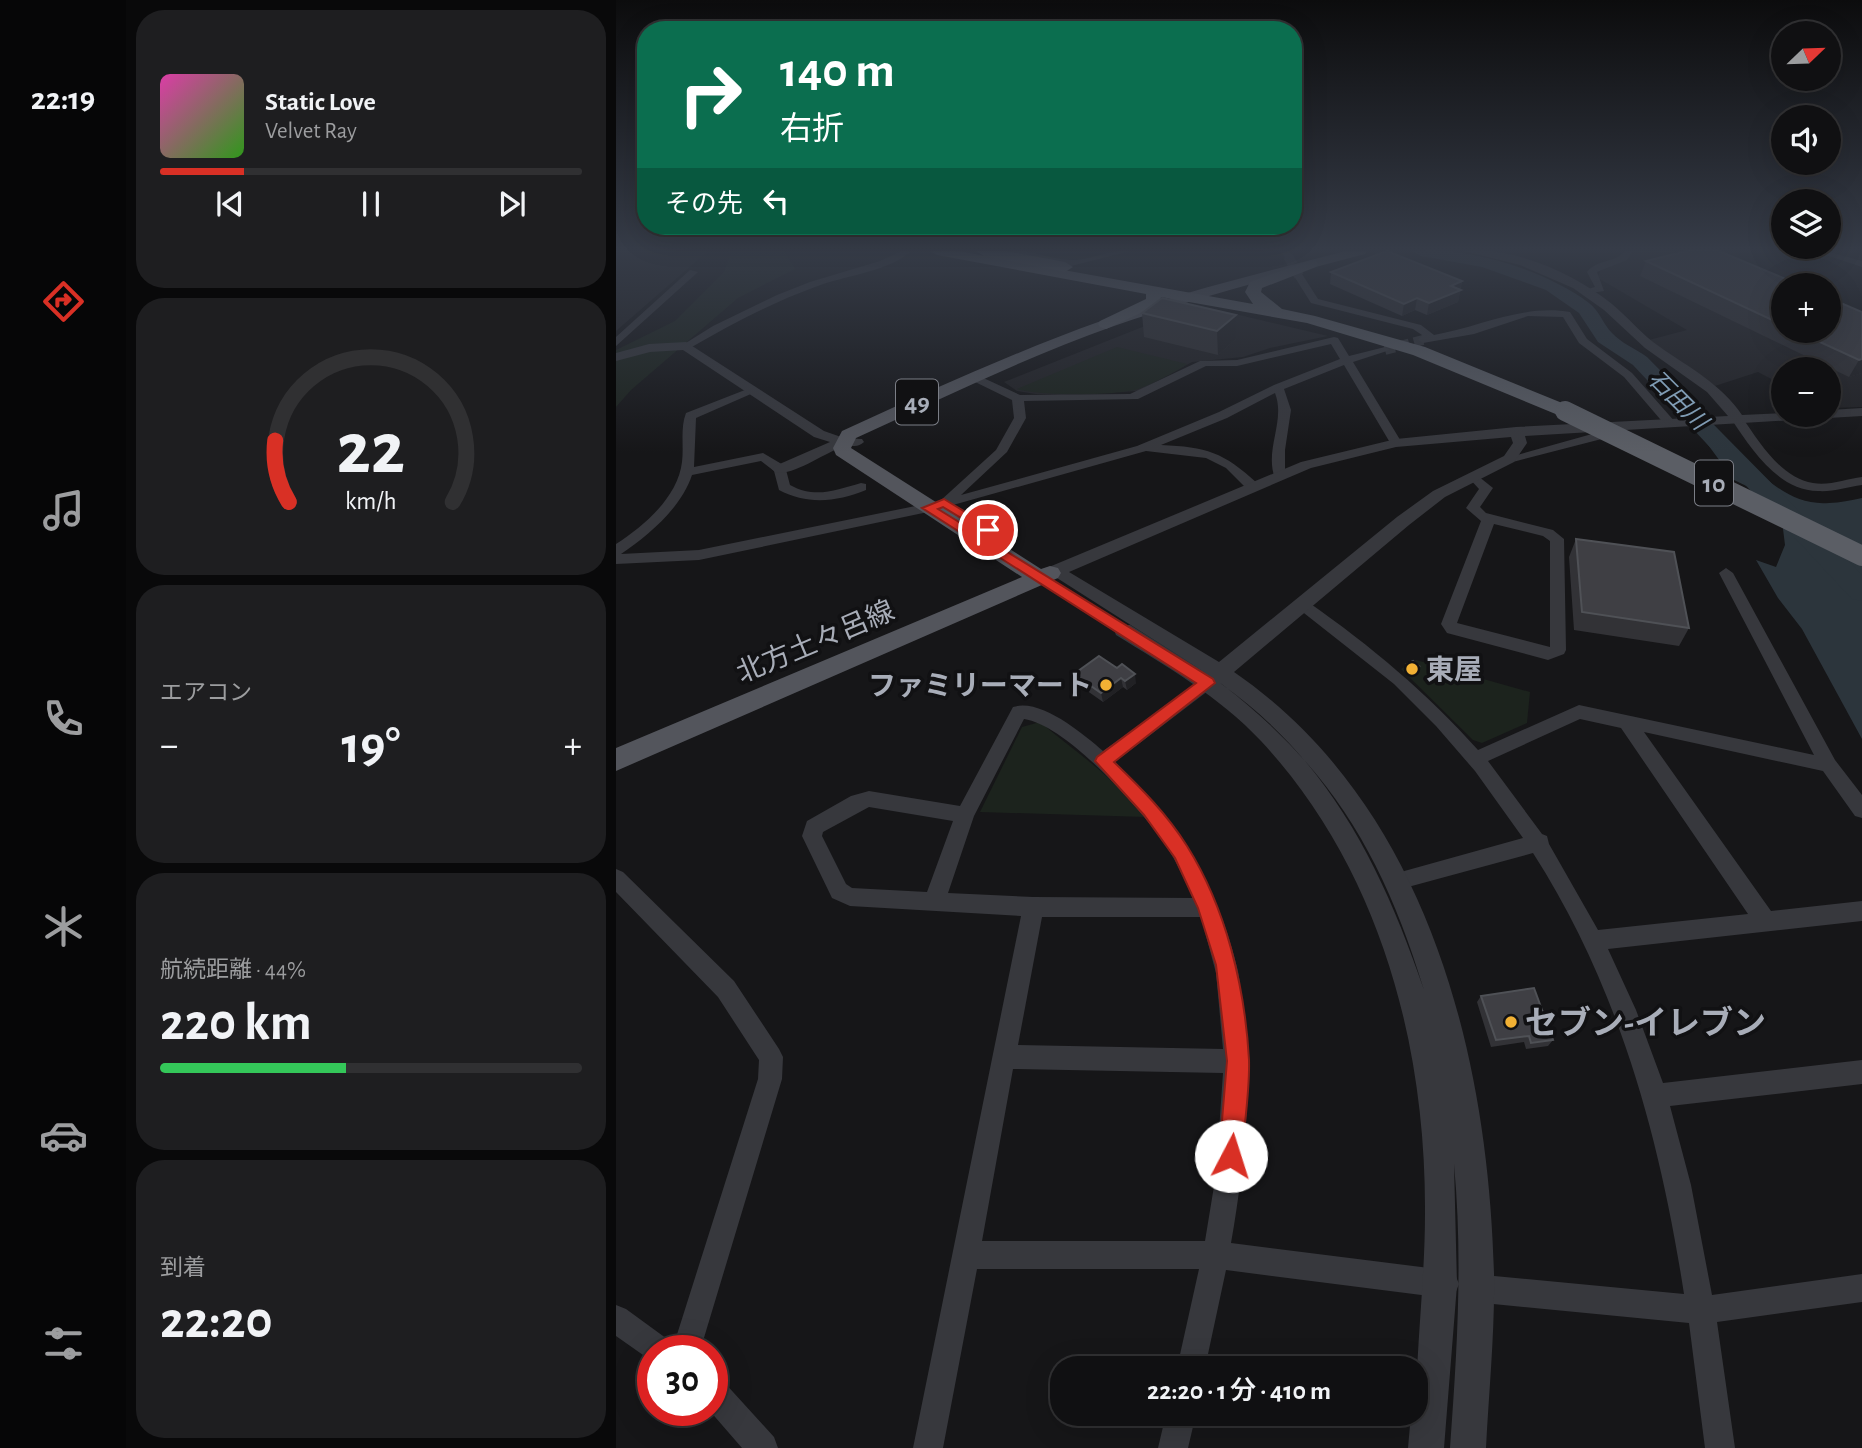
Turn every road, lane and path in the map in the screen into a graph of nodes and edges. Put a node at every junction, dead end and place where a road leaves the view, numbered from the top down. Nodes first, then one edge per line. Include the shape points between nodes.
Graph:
1 (642, 319) edge
2 (734, 319) edge
3 (1117, 319) edge
4 (1124, 319) edge
5 (1139, 319) edge
6 (1300, 319) edge
7 (1384, 319) edge
8 (1510, 319) edge
9 (1569, 319) edge
10 (1620, 319) edge
11 (1106, 324) junction
12 (616, 343) edge
13 (686, 346) junction
14 (1385, 350) tunnel mouth
15 (616, 357) edge
16 (1348, 360) junction
17 (979, 379) junction
18 (1278, 387) junction
19 (754, 390) junction
20 (1018, 398) junction
21 (1862, 412) edge
22 (1841, 413) edge
23 (1771, 418) edge
24 (1738, 420) junction
25 (1674, 422) junction
26 (1648, 425) junction
27 (1516, 432) junction
28 (850, 442) junction
29 (1396, 443) junction
30 (1141, 449) junction
31 (1509, 459) junction
32 (780, 469) junction
33 (687, 472) junction
34 (1280, 475) junction
35 (1473, 476) junction
36 (1862, 481) edge
37 (1252, 486) junction
38 (861, 487) dead end
39 (936, 505) junction
40 (1489, 519) junction
41 (616, 551) edge
42 (1862, 556) edge
43 (616, 559) edge
44 (1726, 573) dead end
45 (1047, 574) junction
46 (1303, 606) junction
47 (1214, 678) junction
48 (1628, 723) junction
49 (1477, 758) junction
50 (616, 760) edge
51 (1103, 761) junction
52 (1829, 765) junction
53 (1862, 810) edge
54 (965, 815) junction
55 (1539, 842) junction
56 (616, 878) edge
57 (1397, 881) junction
58 (934, 902) junction
59 (1033, 907) junction
60 (1208, 908) junction
61 (1862, 911) edge
62 (1766, 922) junction
63 (1593, 941) junction
64 (1005, 1057) junction
65 (1238, 1061) junction
66 (1862, 1072) edge
67 (1656, 1096) junction
68 (967, 1255) junction
69 (1217, 1255) junction
70 (1440, 1284) junction
71 (1477, 1288) junction
72 (1862, 1288) edge
73 (1703, 1310) junction
74 (616, 1319) edge
75 (639, 1335) edge
76 (691, 1335) edge
77 (1194, 1356) edge
78 (728, 1410) edge
79 (1178, 1426) edge
80 (763, 1448) edge
81 (928, 1448) edge
82 (1173, 1448) edge
83 (1426, 1448) edge
84 (1468, 1448) edge
85 (1720, 1448) edge

1 - 12 street
2 - 13 street
3 - 11 highway
4 - 11 main road, 49
5 - 17 main road, 49
6 - 42 highway, 10, bridge via 1419,351 1565,411
7 - 8 street via 1417,327 1429,335 1423,340
9 - 25 street via 1583,341 1628,375
10 - 24 street via 1639,338 1713,390
11 - 17 main road, 49
13 - 15 street via 649,348
13 - 19 street
14 - 16 street
16 - 18 street
16 - 20 street via 1334,340 1237,363 1204,363 1138,396
16 - 29 street
17 - 20 street
17 - 28 main road, 49
18 - 30 street
18 - 34 street via 1286,410 1277,447
19 - 28 street via 819,434
19 - 33 street via 690,416
20 - 39 street via 1020,418 1001,452
21 - 22 street
23 - 24 street
24 - 25 street
24 - 36 street via 1769,460 1791,479 1812,487
25 - 26 street
26 - 27 street
26 - 31 street
27 - 29 street
27 - 31 street via 1520,443
28 - 32 street
28 - 39 main road, 49
29 - 34 street
30 - 37 street via 1216,458
30 - 39 street
31 - 35 street
32 - 33 street via 763,457
32 - 38 street via 784,487 794,495 819,497
33 - 41 street via 648,527
34 - 37 street
35 - 40 street via 1486,488 1473,508
35 - 46 street via 1438,494
37 - 45 street
39 - 43 street via 699,555
39 - 45 main road, 49
40 - 40 street via 1449,624 1453,629 1548,654 1558,650 1557,539
44 - 52 street
45 - 47 street
45 - 50 main road, 北方土々呂線
46 - 47 street
46 - 49 street via 1416,693
47 - 51 street
47 - 57 street via 1252,695 1318,757 1348,795
47 - 70 street via 1326,805 1367,877 1394,938 1426,1065 1437,1144
48 - 49 street via 1579,712
48 - 52 street
48 - 62 street
49 - 55 street
51 - 54 street via 1031,712 1019,712
51 - 60 street via 1151,810 1181,852
52 - 53 street
54 - 58 street
54 - 58 street via 869,799 814,827 813,836 839,891 850,897
55 - 57 street
55 - 63 street
56 - 76 street via 726,989 771,1057 769,1079
57 - 71 street via 1440,992 1457,1066 1468,1143
58 - 59 street
59 - 60 street
59 - 64 street
60 - 65 street via 1226,965
61 - 62 street
62 - 63 street
63 - 67 street
64 - 65 street
64 - 68 street
65 - 69 street via 1229,1179
66 - 67 street
67 - 73 street
68 - 69 street
68 - 81 street
69 - 70 street
69 - 77 street
70 - 71 street
70 - 83 street
71 - 73 street
71 - 84 street
72 - 73 street
73 - 85 street
74 - 75 street
78 - 80 street
79 - 82 street

